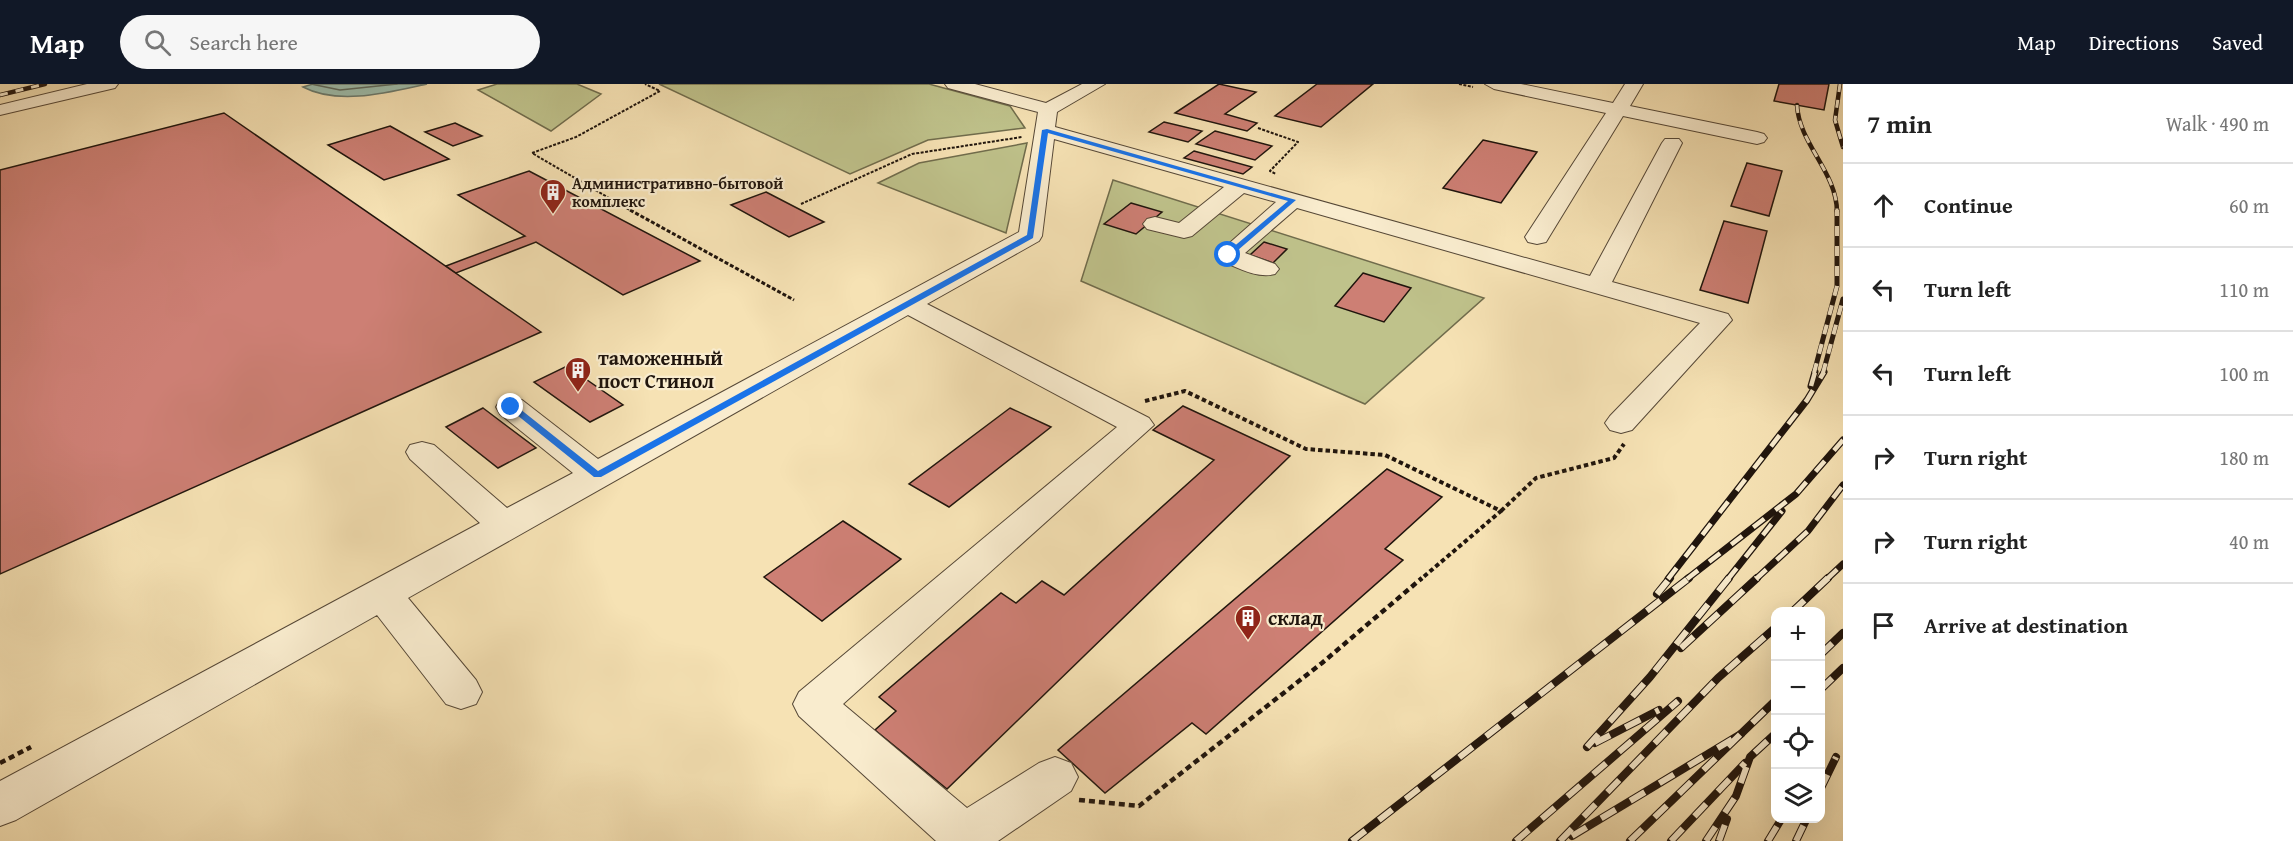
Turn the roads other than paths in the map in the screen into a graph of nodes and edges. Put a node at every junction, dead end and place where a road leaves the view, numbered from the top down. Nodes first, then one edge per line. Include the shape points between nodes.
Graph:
1 (109, 84) edge
2 (1096, 84) edge
3 (1494, 84) edge
4 (1635, 84) edge
5 (962, 85) edge
6 (3, 110) dead end
7 (1617, 110) junction
8 (1046, 126) junction
9 (1757, 138) dead end
10 (1672, 143) dead end
11 (1240, 185) junction
12 (1293, 200) junction
13 (1155, 224) dead end
14 (1537, 237) dead end
15 (1266, 269) dead end
16 (1597, 286) junction
17 (907, 304) junction
18 (511, 407) dead end
19 (1624, 431) road end
20 (422, 452) dead end
21 (597, 475) junction
22 (505, 526) junction
23 (382, 594) junction
24 (461, 692) dead end
25 (1042, 786) road end
26 (0, 805) edge

1 - 6 street
2 - 8 street
3 - 7 street
4 - 7 street
5 - 8 street
7 - 9 street
7 - 14 street
8 - 11 street
8 - 17 street via 1030,236
10 - 16 street
11 - 12 street
11 - 13 street via 1184,231
12 - 15 street via 1228,255
12 - 16 street
16 - 19 street via 1718,320
17 - 21 street
17 - 25 street via 1138,425 814,704 965,836
18 - 21 street
20 - 22 street
21 - 22 street
22 - 23 street
23 - 24 street
23 - 26 street

